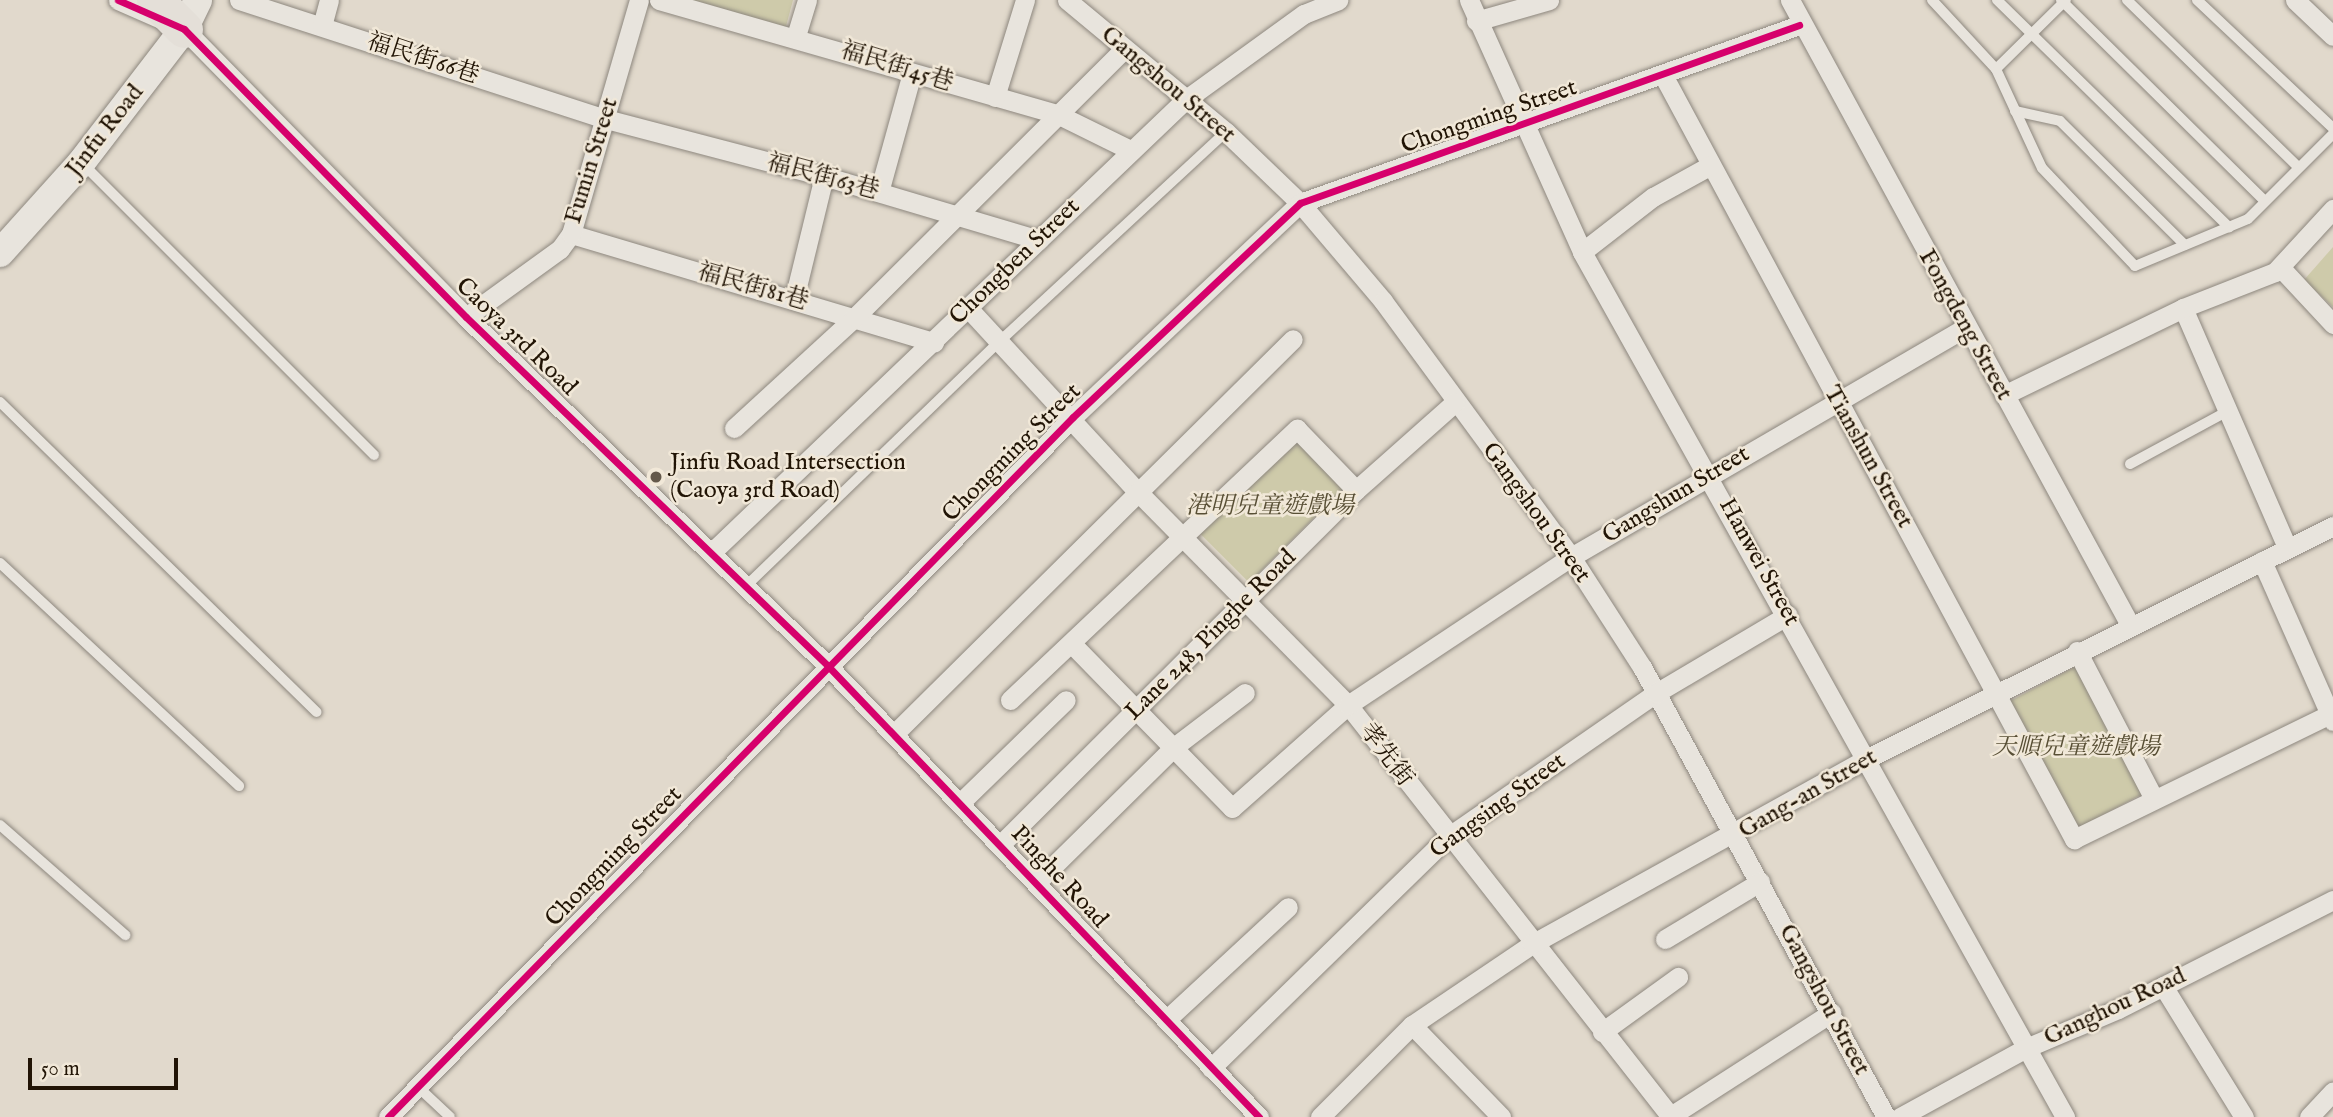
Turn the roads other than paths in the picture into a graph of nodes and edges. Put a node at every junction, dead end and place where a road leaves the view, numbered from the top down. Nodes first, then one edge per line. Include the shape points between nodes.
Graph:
1 (118, 0) edge
2 (155, 0) edge
3 (239, 0) edge
4 (329, 0) edge
5 (639, 0) edge
6 (659, 0) edge
7 (807, 0) edge
8 (1024, 0) edge
9 (1067, 0) edge
10 (1338, 0) edge
11 (1469, 0) edge
12 (1549, 0) edge
13 (1790, 0) edge
14 (1932, 0) edge
15 (1997, 0) edge
16 (2127, 0) edge
17 (2197, 0) edge
18 (2295, 0) edge
19 (2063, 1) edge
20 (1297, 7) edge
21 (191, 9) edge
22 (1476, 21) junction
23 (1799, 25) junction
24 (323, 26) junction
25 (2031, 34) junction
26 (796, 36) junction
27 (2333, 36) edge
28 (1122, 50) junction
29 (1996, 69) junction
30 (912, 73) junction
31 (1663, 75) junction
32 (995, 97) junction
33 (1185, 100) junction
34 (2015, 111) junction
35 (1059, 115) junction
36 (606, 119) junction
37 (1522, 126) junction
38 (2333, 128) edge
39 (1226, 132) junction
40 (2333, 134) edge
41 (1130, 150) junction
42 (81, 163) junction
43 (1711, 165) junction
44 (2299, 168) junction
45 (824, 176) junction
46 (879, 192) junction
47 (2265, 201) junction
48 (1300, 203) junction
49 (2333, 209) edge
50 (957, 215) junction
51 (2229, 227) junction
52 (571, 234) junction
53 (1039, 240) junction
54 (2185, 245) junction
55 (1582, 252) junction
56 (0, 254) edge
57 (2280, 267) junction
58 (794, 299) junction
59 (968, 308) junction
60 (2183, 308) junction
61 (466, 317) junction
62 (855, 317) junction
63 (2333, 324) edge
64 (1966, 327) junction
65 (1293, 339) dead end
66 (1000, 341) junction
67 (934, 342) junction
68 (2004, 395) junction
69 (1837, 400) junction
70 (0, 402) edge
71 (1455, 402) junction
72 (2228, 411) junction
73 (1073, 417) junction
74 (734, 428) dead end
75 (374, 455) dead end
76 (2130, 464) dead end
77 (1710, 475) junction
78 (1356, 490) junction
79 (1138, 492) junction
80 (2333, 526) edge
81 (1183, 536) junction
82 (2287, 547) junction
83 (712, 552) junction
84 (1571, 557) junction
85 (2262, 561) junction
86 (0, 563) edge
87 (746, 586) junction
88 (1244, 600) junction
89 (1788, 615) junction
90 (2130, 625) junction
91 (1072, 644) junction
92 (2077, 651) junction
93 (828, 666) junction
94 (1998, 692) junction
95 (1245, 693) dead end
96 (1656, 693) junction
97 (1010, 700) dead end
98 (1066, 700) dead end
99 (1348, 705) junction
100 (1138, 708) junction
101 (317, 712) dead end
102 (2331, 718) edge
103 (894, 734) junction
104 (1174, 747) junction
105 (1868, 758) junction
106 (239, 786) dead end
107 (2154, 799) junction
108 (961, 802) junction
109 (0, 825) edge
110 (1734, 836) junction
111 (1448, 837) junction
112 (1001, 844) junction
113 (1037, 882) junction
114 (1760, 882) junction
115 (2333, 900) edge
116 (1288, 907) dead end
117 (125, 935) dead end
118 (1665, 939) dead end
119 (1531, 944) junction
120 (1678, 977) dead end
121 (2163, 986) junction
122 (1831, 1013) junction
123 (1166, 1020) junction
124 (1412, 1025) junction
125 (1602, 1032) junction
126 (2026, 1048) junction
127 (1211, 1068) junction
128 (417, 1086) junction
129 (2333, 1091) edge
130 (388, 1117) edge
131 (450, 1117) edge
132 (1259, 1117) edge
133 (1320, 1117) edge
134 (1502, 1117) edge
135 (1670, 1117) edge
136 (1885, 1117) edge
137 (1900, 1117) edge
138 (2065, 1117) edge
139 (2244, 1117) edge
140 (2309, 1117) edge

1 - 21 street
2 - 21 highway
3 - 24 street, 福民街66巷
4 - 24 street
5 - 36 street, Fumin Street
6 - 26 street, 福民街45巷
7 - 26 street
8 - 32 street
9 - 28 street, Gangshou Street
10 - 20 street, Chongben Street
11 - 22 street, Hanwei Street
12 - 22 street
13 - 23 street, Fongdeng Street
14 - 29 lane
15 - 25 lane
16 - 44 lane
17 - 38 lane
18 - 27 street
19 - 25 lane
19 - 47 lane
20 - 33 street, Chongben Street
21 - 42 street, Jinfu Road
21 - 61 street, Caoya 3rd Road
22 - 37 street, Hanwei Street
23 - 31 street, Chongming Street
23 - 64 street, Fongdeng Street
24 - 36 street, 福民街66巷
25 - 29 lane
25 - 51 lane
26 - 30 street, 福民街45巷
28 - 33 street, Gangshou Street
28 - 35 street
29 - 34 lane
30 - 32 street, 福民街45巷
30 - 46 street
31 - 37 street, Chongming Street
31 - 43 street, Tianshun Street
32 - 35 street, 福民街45巷
33 - 39 street, Gangshou Street
33 - 41 street, Chongben Street
34 - 54 lane via 2060,121
34 - 54 lane via 2042,168 2135,266
35 - 41 street, 福民街45巷
35 - 50 street
36 - 45 street, 福民街63巷
36 - 52 street, Fumin Street
37 - 48 street, Chongming Street
37 - 55 street, Hanwei Street
39 - 48 street, Gangshou Street
39 - 66 lane
40 - 44 lane
41 - 53 street, Chongben Street
42 - 56 street, Jinfu Road
42 - 75 lane
43 - 55 street via 1653,197
43 - 69 street, Tianshun Street
44 - 47 lane
45 - 46 street, 福民街63巷
45 - 58 street
46 - 50 street, 福民街63巷
47 - 51 lane via 2248,219
48 - 71 street, Gangshou Street via 1383,301
48 - 73 street, Chongming Street
49 - 57 street
50 - 53 street, 福民街63巷
50 - 62 street
51 - 54 lane
52 - 58 street, 福民街81巷
52 - 61 street, Fumin Street via 560,249
53 - 59 street, Chongben Street
55 - 77 street, Hanwei Street
57 - 60 street
57 - 63 street
58 - 62 street, 福民街81巷
59 - 66 street, 孝先街
59 - 67 street, Chongben Street
60 - 68 street
60 - 72 street
61 - 83 street, Caoya 3rd Road
62 - 67 street, 福民街81巷
62 - 74 street
64 - 68 street, Fongdeng Street
64 - 69 street, Gangshun Street
65 - 79 street
66 - 73 street, 孝先街
66 - 87 lane
67 - 83 street, Chongben Street
68 - 90 street, Fongdeng Street
69 - 77 street, Gangshun Street
69 - 94 street, Tianshun Street
70 - 101 lane
71 - 78 street, Lane 248, Pinghe Road
71 - 84 street, Gangshou Street
72 - 76 lane
72 - 82 street
73 - 79 street, 孝先街
73 - 93 street, Chongming Street
77 - 84 street, Gangshun Street
77 - 89 street, Hanwei Street
78 - 81 street via 1297,429
78 - 88 street, Lane 248, Pinghe Road
79 - 81 street, 孝先街
79 - 103 street
80 - 82 street, Gang-an Street
81 - 88 street, 孝先街
81 - 91 street
82 - 85 street, Gang-an Street
83 - 87 street, Caoya 3rd Road
84 - 96 street, Gangshou Street
84 - 99 street, Gangshun Street
85 - 90 street, Gang-an Street
85 - 102 street
86 - 106 lane
87 - 93 street, Caoya 3rd Road
88 - 99 street, 孝先街
88 - 100 street, Lane 248, Pinghe Road
89 - 96 street, Gangsing Street
89 - 105 street, Hanwei Street
90 - 92 street, Gang-an Street
91 - 97 street
91 - 100 street
92 - 94 street, Gang-an Street
92 - 107 street
93 - 103 street, Pinghe Road
93 - 128 street, Chongming Street
94 - 105 street, Gang-an Street
94 - 107 street, Tianshun Street via 2074,839
95 - 104 street
96 - 110 street, Gangshou Street
96 - 111 street, Gangsing Street
98 - 108 street
99 - 104 street, Gangshun Street via 1232,808
99 - 111 street, 孝先街
100 - 104 street
100 - 112 street, Lane 248, Pinghe Road
102 - 107 street
103 - 108 street, Pinghe Road
104 - 113 street
105 - 110 street, Gang-an Street
105 - 126 street, Hanwei Street
108 - 112 street, Pinghe Road
109 - 117 lane
110 - 114 street, Gangshou Street
110 - 119 street, Gang-an Street
111 - 119 street, 孝先街
111 - 127 street, Gangsing Street
112 - 113 street, Pinghe Road
113 - 123 street, Pinghe Road
114 - 118 street
114 - 122 street, Gangshou Street
115 - 121 street, Ganghou Road
116 - 123 street
119 - 124 street, Gang-an Street
119 - 125 street, 孝先街
120 - 125 street
121 - 126 street, Ganghou Road
121 - 139 street
122 - 135 street
122 - 136 street, Gangshou Street
123 - 127 street, Pinghe Road
124 - 133 street, Gang-an Street
124 - 134 street
125 - 135 street, 孝先街
126 - 137 street, Ganghou Road
126 - 138 street, Hanwei Street
127 - 132 street, Pinghe Road
128 - 130 street, Chongming Street
128 - 131 lane
129 - 140 street

